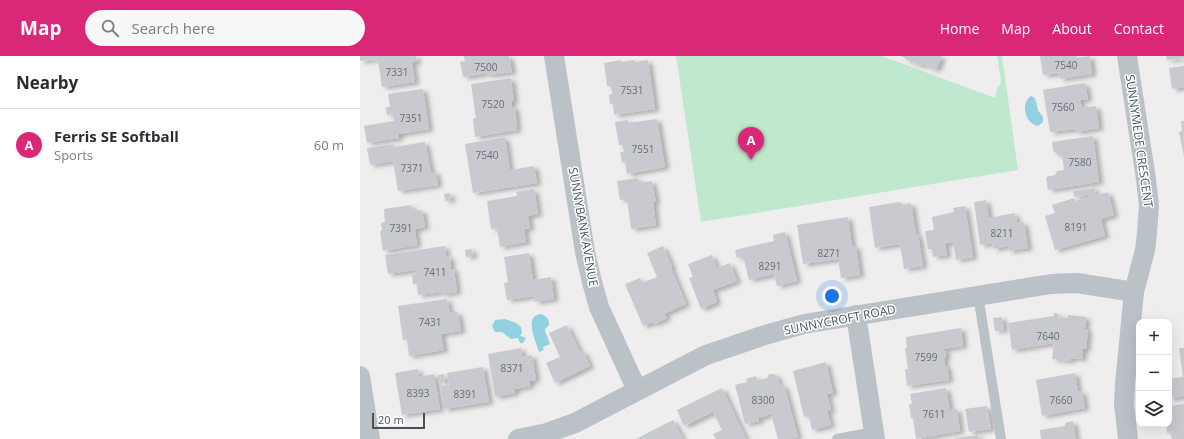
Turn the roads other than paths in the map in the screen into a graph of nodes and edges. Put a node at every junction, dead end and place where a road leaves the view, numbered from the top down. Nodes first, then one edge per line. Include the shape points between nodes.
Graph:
1 (554, 56) edge
2 (1127, 56) edge
3 (1134, 292) junction
4 (978, 295) junction
5 (856, 315) junction
6 (360, 376) edge
7 (638, 390) junction
8 (875, 436) edge
9 (370, 439) edge
10 (518, 439) edge
11 (836, 439) edge
12 (1001, 439) edge
13 (1128, 439) edge

1 - 7 street, SUNNYBANK AVENUE via 592,282 599,307
2 - 3 street, SUNNYMEDE CRESCENT via 1149,202 1147,233
3 - 4 street, SUNNYCROFT ROAD via 1077,283 1052,284
3 - 13 street, SUNNYMEDE CRESCENT via 1124,393
4 - 5 street, SUNNYCROFT ROAD
4 - 12 lane
5 - 7 street, SUNNYCROFT ROAD via 804,324 706,355
5 - 8 street
6 - 9 street
7 - 10 street, SUNNYCROFT ROAD via 575,423
8 - 11 lane

